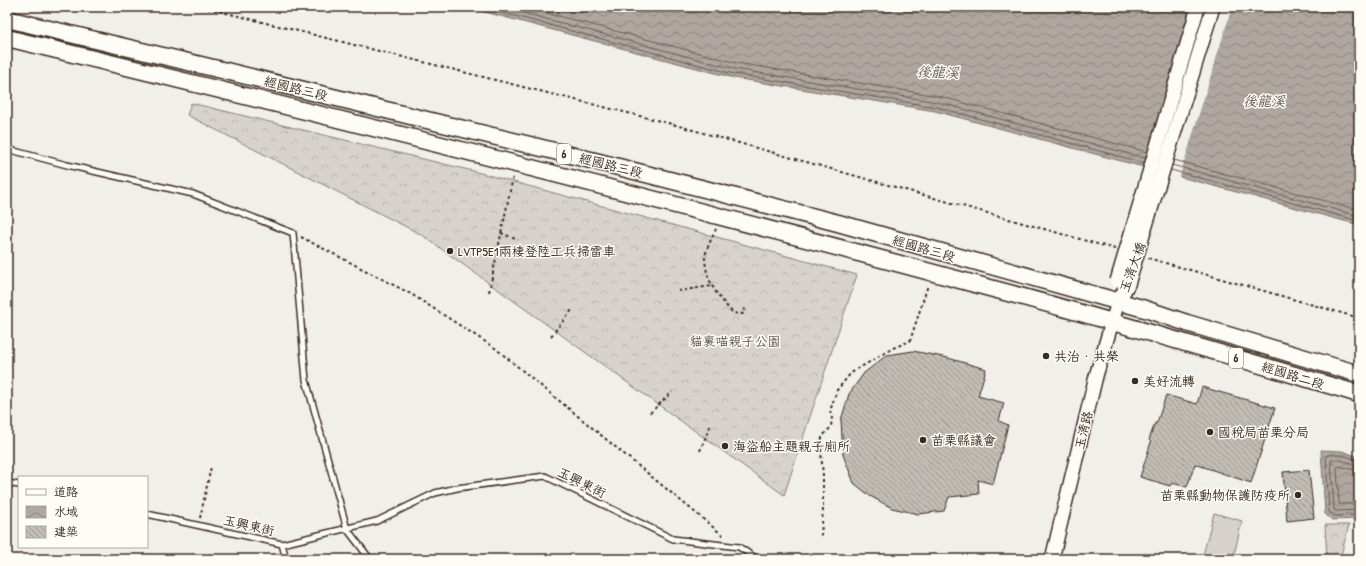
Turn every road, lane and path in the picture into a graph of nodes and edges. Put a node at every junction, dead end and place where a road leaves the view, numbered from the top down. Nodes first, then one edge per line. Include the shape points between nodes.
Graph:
1 (202, 7) edge
2 (1198, 7) edge
3 (1213, 7) edge
4 (7, 19) edge
5 (7, 38) edge
6 (7, 149) edge
7 (513, 177) dead end
8 (716, 229) dead end
9 (294, 233) junction
10 (501, 233) junction
11 (518, 240) dead end
12 (1121, 251) dead end
13 (1144, 257) dead end
14 (1123, 282) junction
15 (928, 285) dead end
16 (712, 286) junction
17 (678, 291) dead end
18 (489, 292) dead end
19 (1118, 302) junction
20 (745, 306) dead end
21 (572, 310) dead end
22 (1359, 318) edge
23 (1112, 322) junction
24 (552, 336) dead end
25 (1359, 374) edge
26 (672, 392) dead end
27 (1359, 394) edge
28 (650, 413) dead end
29 (710, 426) dead end
30 (700, 451) dead end
31 (211, 467) dead end
32 (7, 483) edge
33 (18, 485) edge
34 (148, 514) edge
35 (198, 525) junction
36 (347, 529) junction
37 (821, 536) dead end
38 (282, 544) junction
39 (739, 548) junction
40 (286, 559) edge
41 (370, 559) edge
42 (757, 559) edge
43 (1052, 559) edge

1 - 12 path via 668,123
2 - 14 street, 玉清大橋, bridge
3 - 14 street, 玉清大橋, bridge
4 - 19 main road, 經國路三段 / 6 via 599,162 838,223
5 - 23 main road, 經國路三段 / 6 via 517,163
6 - 9 lane via 193,194
7 - 10 path
8 - 16 path via 705,257
9 - 36 lane via 306,380
9 - 39 path via 411,294 495,348
10 - 11 path
10 - 18 path
13 - 22 path
14 - 19 street, 玉清大橋
15 - 37 path via 910,341 851,373 837,390 830,411 831,427 822,437 820,451 823,476
16 - 17 path
16 - 20 path via 716,295 733,313 744,314
19 - 23 street, 玉清路
19 - 25 main road, 經國路二段 / 6
21 - 24 path
23 - 27 main road, 經國路二段 / 6
23 - 43 street, 玉清路 via 1096,376
26 - 28 path
29 - 30 path
31 - 35 path
32 - 33 lane
34 - 35 lane, 玉興東街
35 - 38 lane, 玉興東街
36 - 38 lane, 玉興東街
36 - 39 lane, 玉興東街 via 377,521 435,493 545,476 673,539
36 - 41 lane
38 - 40 lane
39 - 42 lane, 玉興東街

